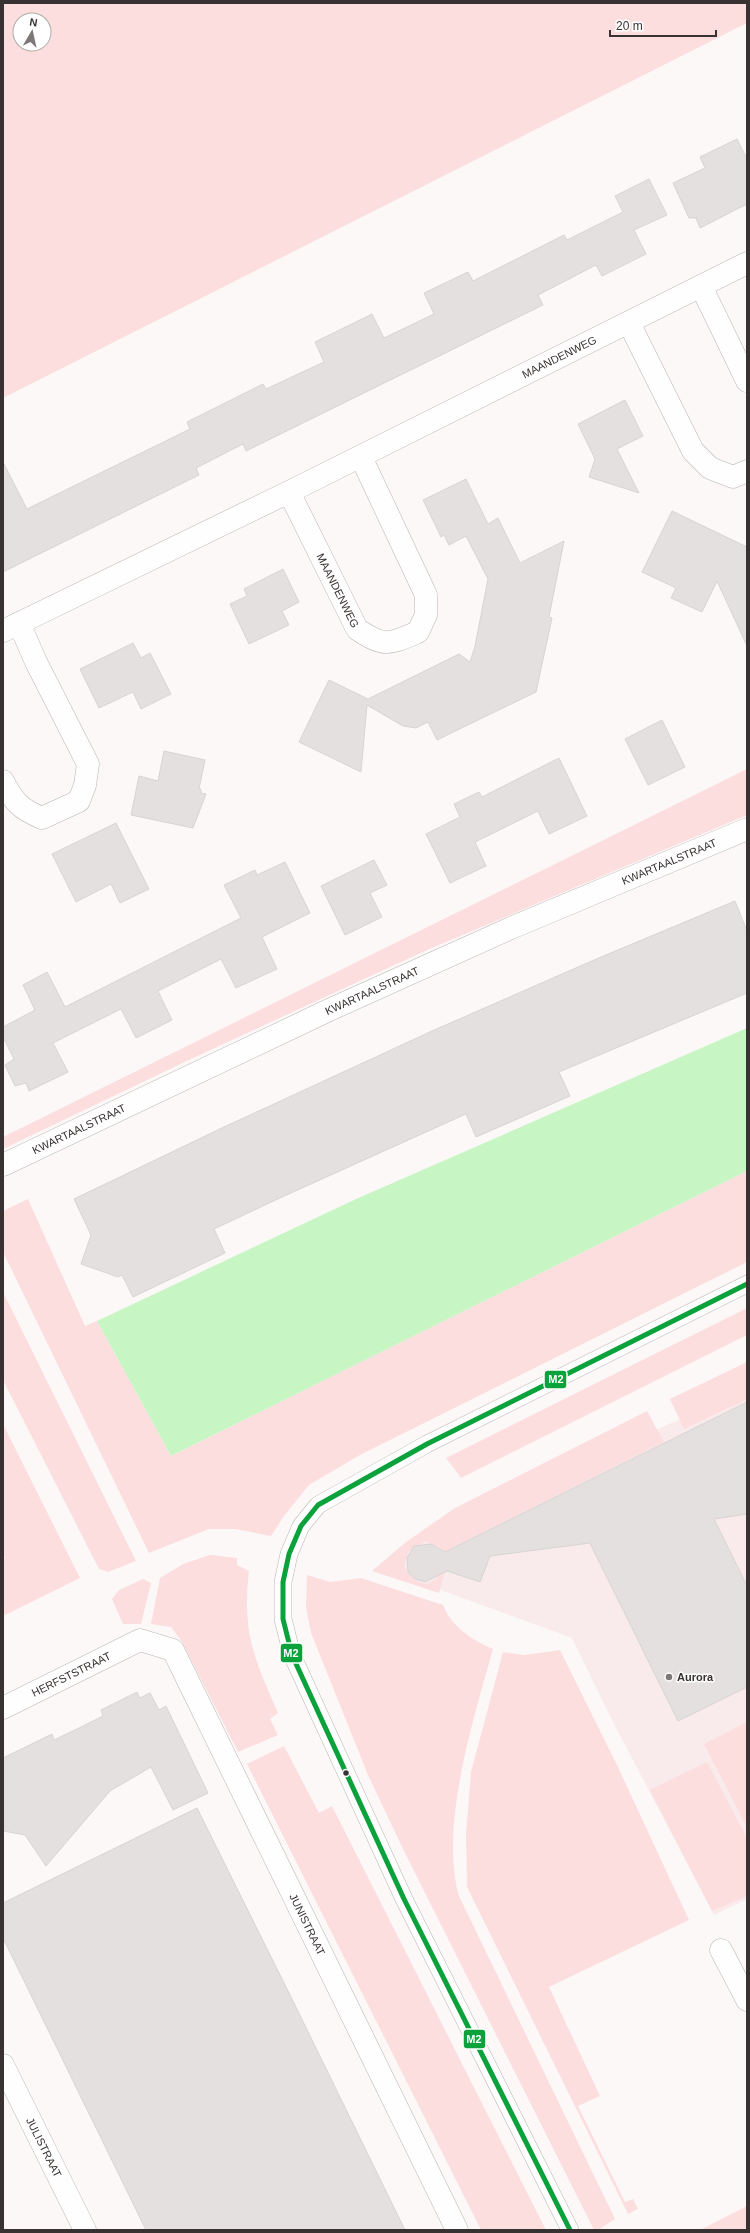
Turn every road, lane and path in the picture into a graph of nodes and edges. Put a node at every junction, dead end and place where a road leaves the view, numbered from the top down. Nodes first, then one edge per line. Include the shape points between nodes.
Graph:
1 (747, 264) edge
2 (701, 286) junction
3 (629, 323) junction
4 (747, 381) edge
5 (361, 457) junction
6 (747, 471) edge
7 (289, 492) junction
8 (11, 627) edge
9 (3, 781) edge
10 (747, 830) edge
11 (3, 1165) edge
12 (747, 1284) edge
13 (140, 1640) joint
14 (3, 1708) edge
15 (721, 1950) dead end
16 (747, 2000) edge
17 (3, 2065) edge
18 (85, 2230) edge
19 (457, 2230) edge
20 (570, 2230) edge

1 - 2 street, MAANDENWEG
2 - 3 street, MAANDENWEG
2 - 4 street
3 - 5 street, MAANDENWEG
3 - 6 street via 693,451 710,468 733,477
5 - 7 street, MAANDENWEG
5 - 7 street, MAANDENWEG via 426,596 426,615 418,632 390,644 371,639 357,629
7 - 8 street, MAANDENWEG
8 - 9 street, MAANDENWEG via 36,662 88,764 79,801 42,818 24,810 11,798
10 - 11 street, KWARTAALSTRAAT via 511,928 327,1011
12 - 20 lane via 431,1442 318,1505 301,1526 289,1554 283,1582 283,1619 292,1655 404,1899
13 - 14 street, HERFSTSTRAAT
13 - 19 street, JUNISTRAAT via 173,1650
15 - 16 street
17 - 18 street, JULISTRAAT

